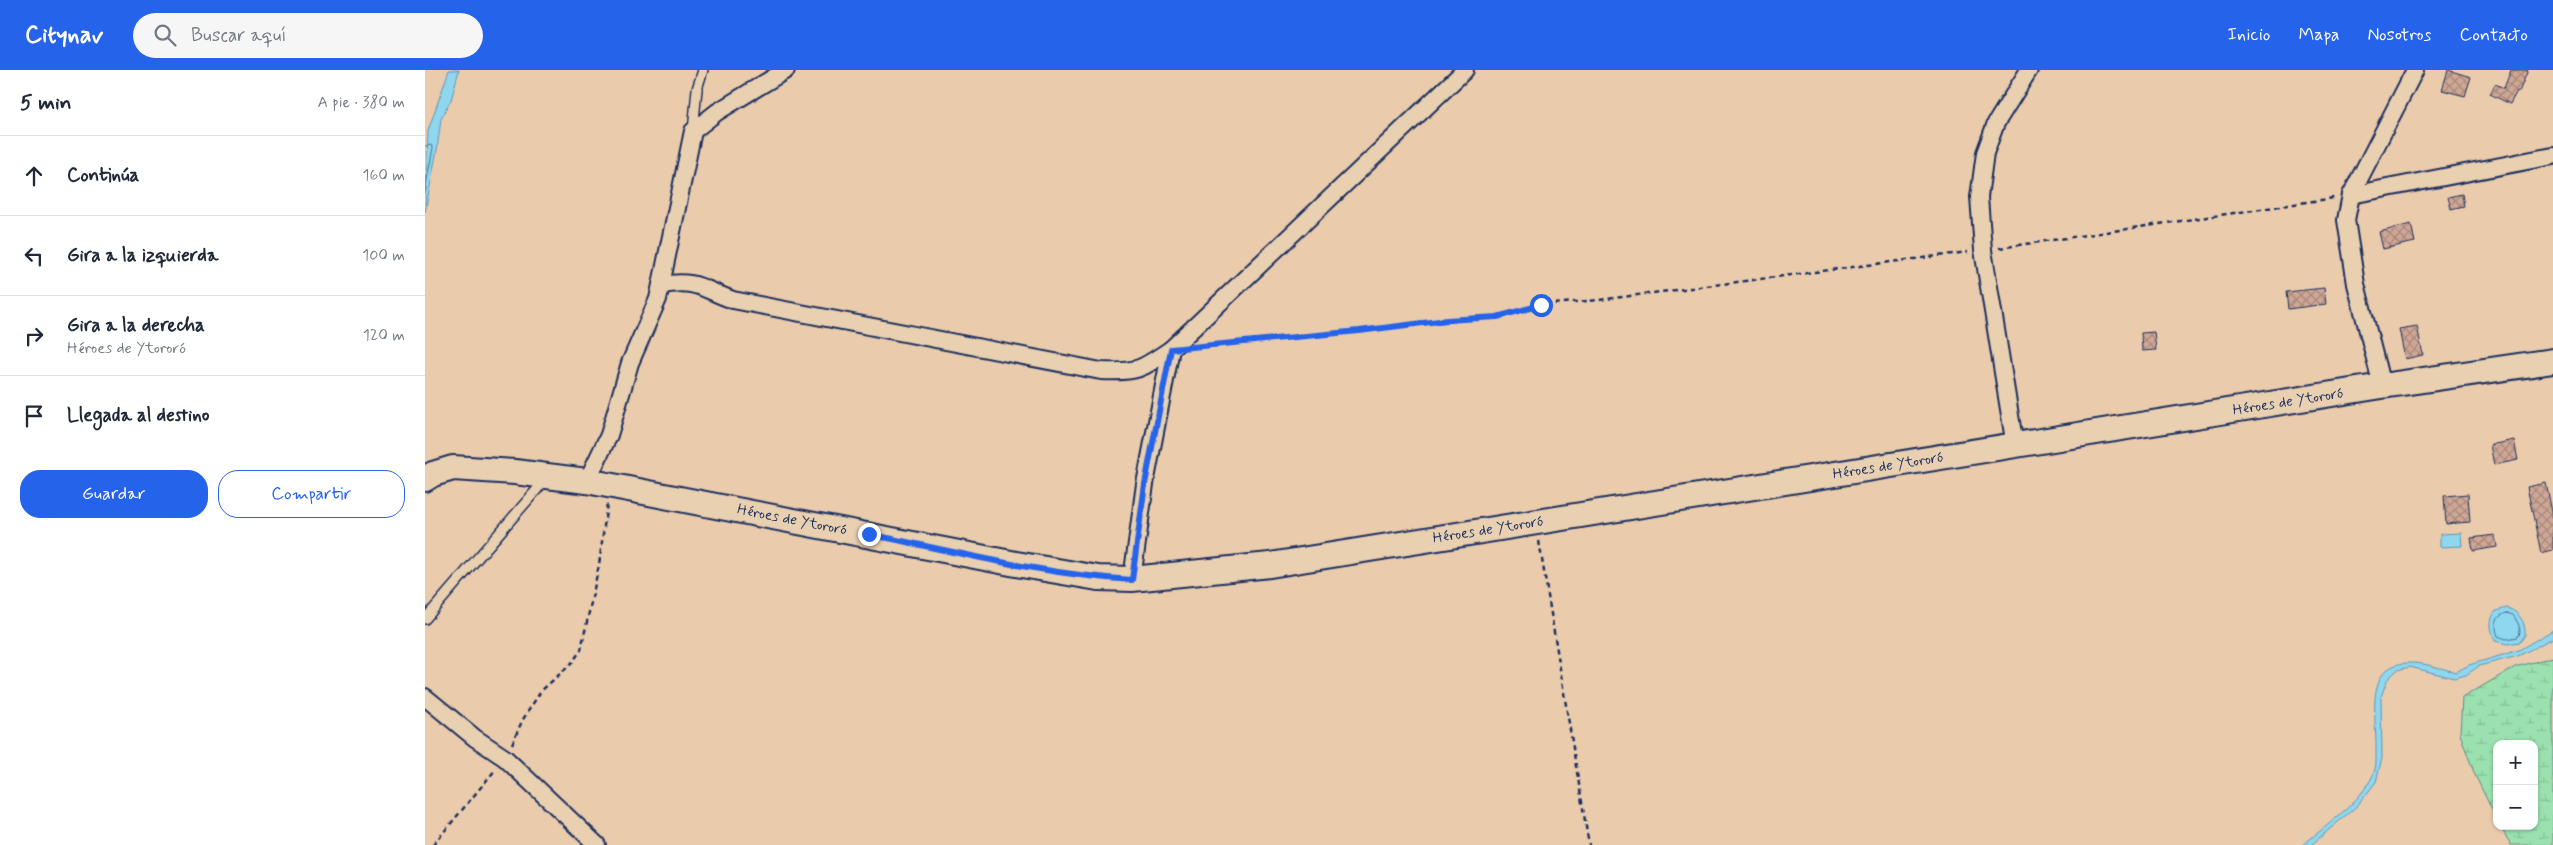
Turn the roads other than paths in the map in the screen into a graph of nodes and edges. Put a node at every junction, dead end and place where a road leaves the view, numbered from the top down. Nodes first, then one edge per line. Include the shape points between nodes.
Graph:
1 (703, 70) edge
2 (786, 70) edge
3 (1465, 70) edge
4 (2029, 70) edge
5 (2415, 70) edge
6 (693, 131) junction
7 (2553, 156) edge
8 (2351, 195) junction
9 (661, 285) junction
10 (1171, 349) junction
11 (2553, 361) edge
12 (2382, 386) junction
13 (2015, 446) junction
14 (549, 476) junction
15 (425, 479) edge
16 (598, 483) junction
17 (1132, 580) junction
18 (425, 619) edge
19 (425, 697) edge
20 (597, 845) edge

1 - 6 lane via 697,89
2 - 6 street via 717,112
3 - 10 street
4 - 13 street via 1995,123 1985,152 1979,197 1983,250
5 - 8 street
6 - 9 street
7 - 8 street
8 - 12 street via 2346,220 2356,284
9 - 10 street via 698,284 733,300 1101,371 1125,372 1142,368
9 - 16 street via 652,315 630,362
10 - 17 street via 1145,484
11 - 12 main road, Héroes de Ytororó
12 - 13 main road, Héroes de Ytororó
13 - 17 main road, Héroes de Ytororó via 1270,565
14 - 15 main road, Héroes de Ytororó via 453,468
14 - 16 main road, Héroes de Ytororó
14 - 18 lane
16 - 17 main road, Héroes de Ytororó via 1016,564 1099,578
19 - 20 street via 505,758

